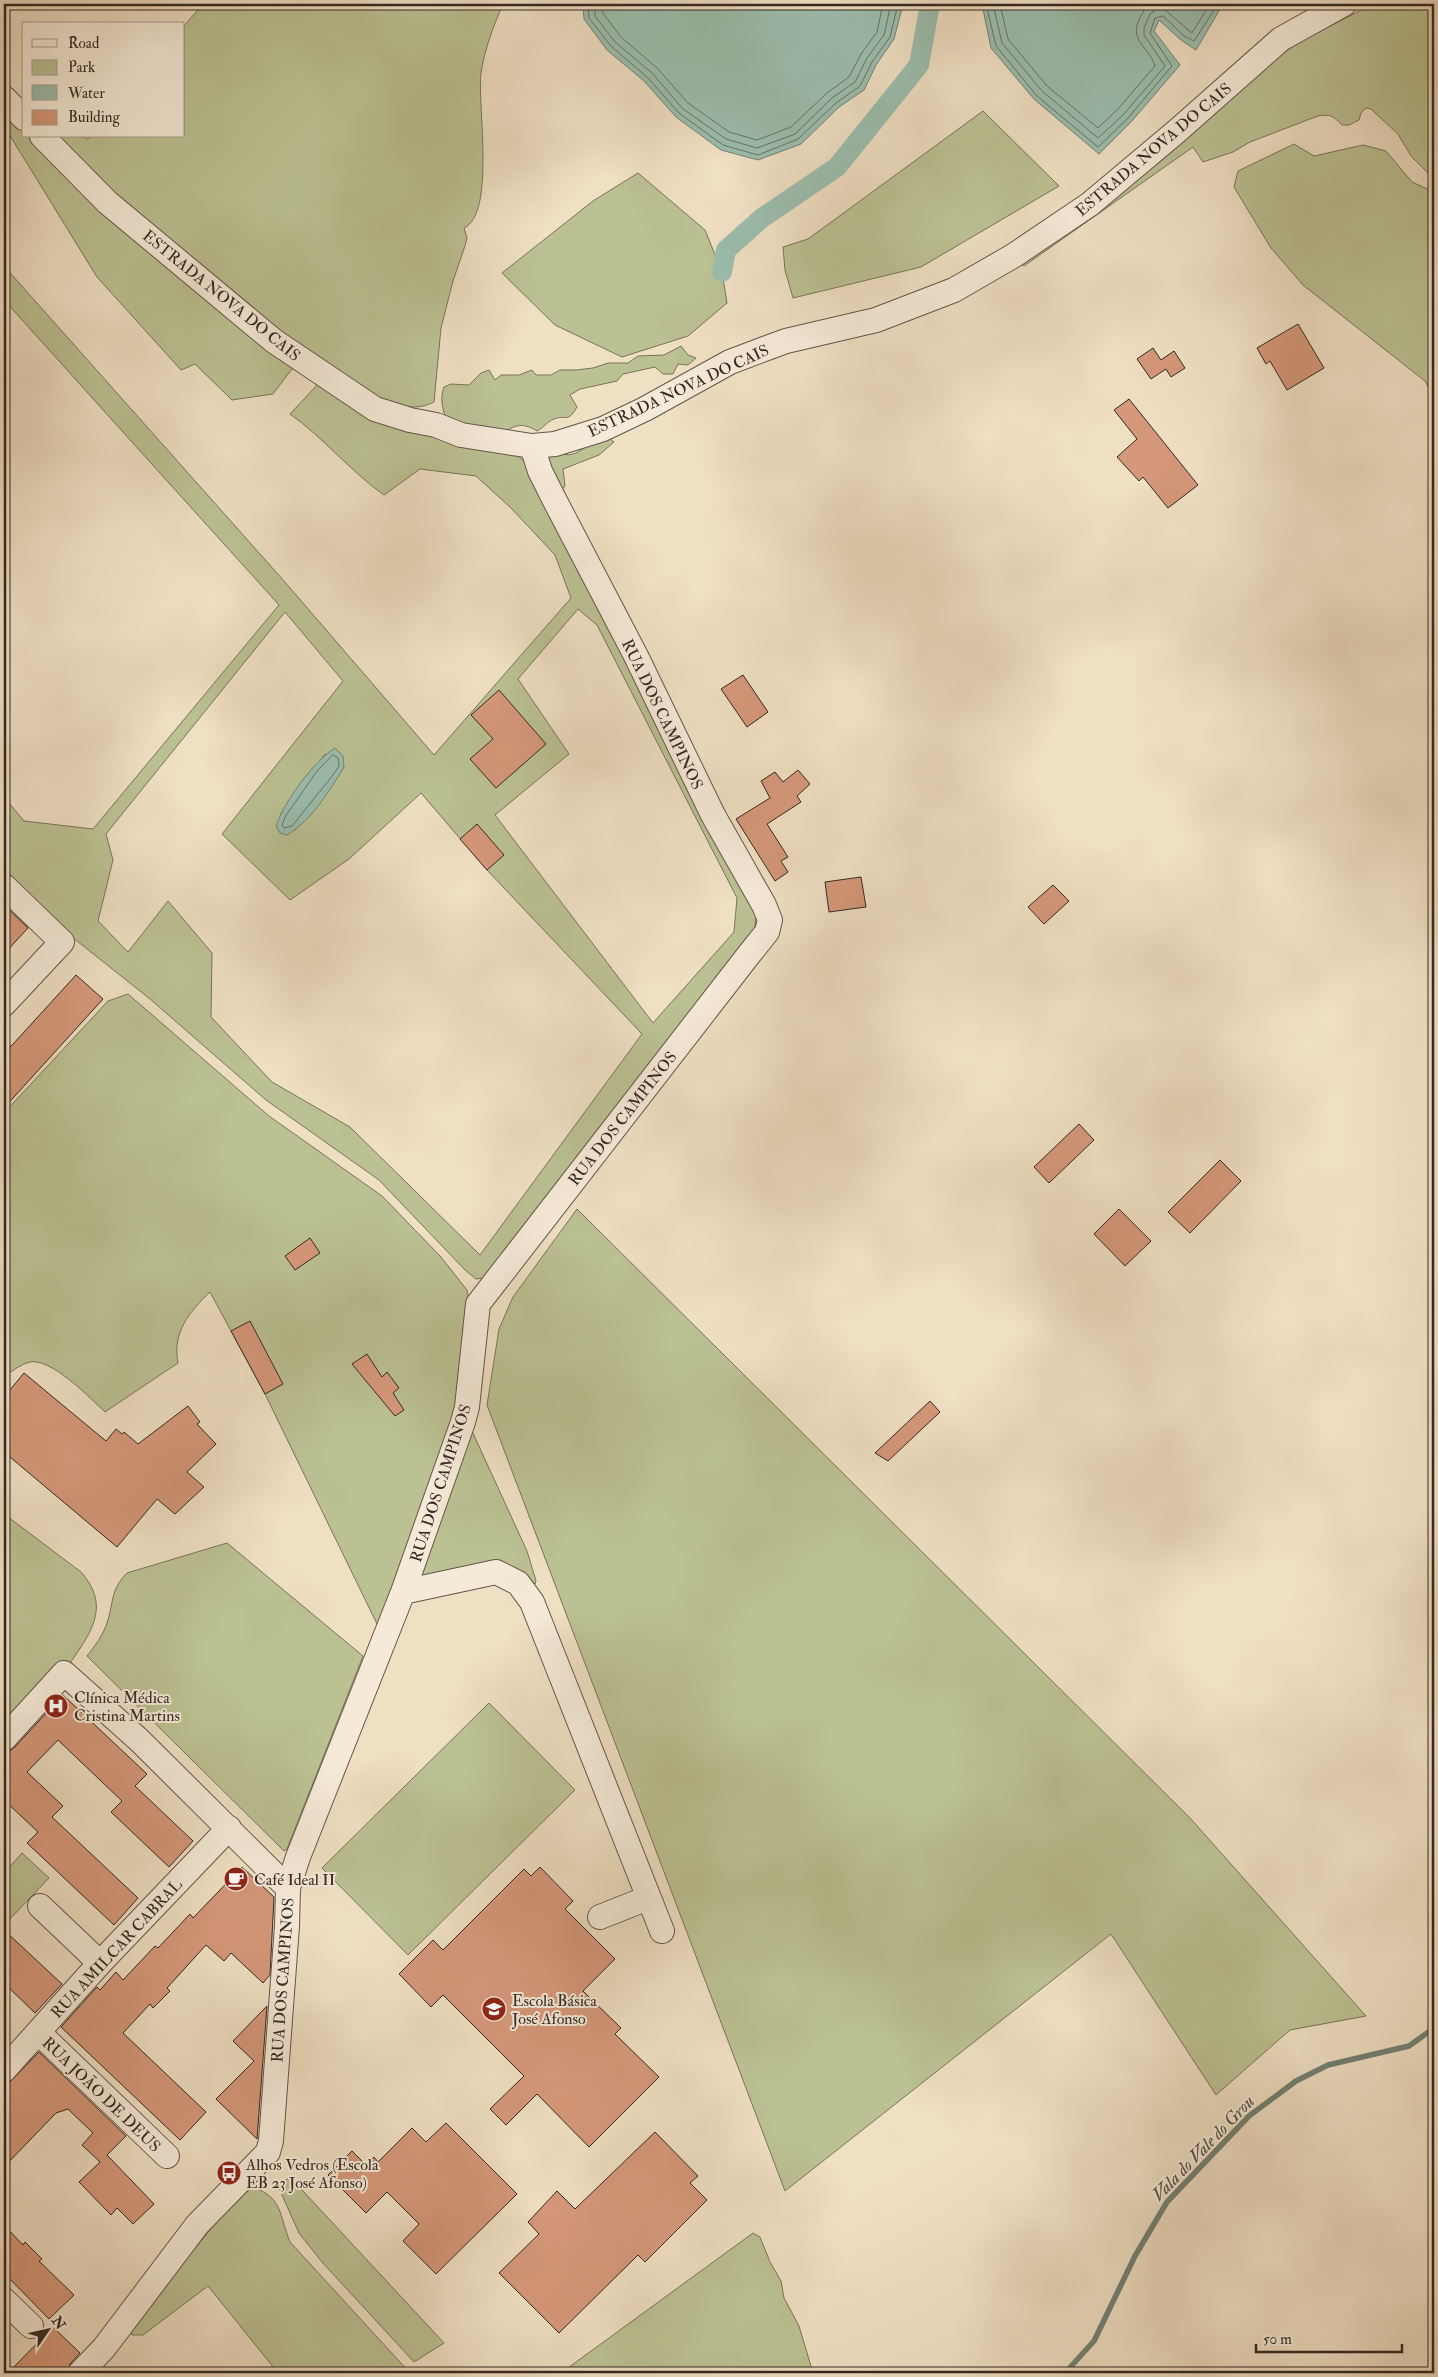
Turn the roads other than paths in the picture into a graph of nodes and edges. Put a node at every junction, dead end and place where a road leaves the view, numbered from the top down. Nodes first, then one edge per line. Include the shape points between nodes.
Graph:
1 (1344, 4) edge
2 (4, 98) edge
3 (22, 116) edge
4 (44, 138) edge
5 (532, 446) junction
6 (4, 886) edge
7 (4, 1004) edge
8 (403, 1592) junction
9 (4, 1739) edge
10 (229, 1828) junction
11 (288, 1888) junction
12 (648, 1898) junction
13 (40, 1906) dead end
14 (600, 1917) dead end
15 (662, 1931) dead end
16 (100, 1963) junction
17 (38, 2032) junction
18 (4, 2070) edge
19 (167, 2156) dead end
20 (4, 2300) edge
21 (31, 2326) dead end
22 (80, 2373) edge

1 - 5 street, ESTRADA NOVA DO CAIS via 1282,39 1090,204 1013,256 954,290 876,320 779,343 730,362 603,429 555,444
2 - 3 street
4 - 5 street, ESTRADA NOVA DO CAIS via 107,202 274,341 375,409 461,435
5 - 8 street, RUA DOS CAMPINOS via 554,499 636,656 713,815 770,920 767,932 478,1304 467,1407
6 - 7 street via 62,942
8 - 11 street, RUA DOS CAMPINOS
8 - 12 street via 496,1572 518,1583 532,1602
9 - 10 street via 64,1673 138,1739
10 - 11 street
10 - 16 street, RUA AMILCAR CABRAL
11 - 22 street, RUA DOS CAMPINOS via 268,2152 197,2225 104,2348
12 - 14 street
12 - 15 street
13 - 16 street
16 - 17 street, RUA AMILCAR CABRAL
17 - 18 street, RUA AMILCAR CABRAL
17 - 19 street, RUA JOÃO DE DEUS
20 - 21 street

